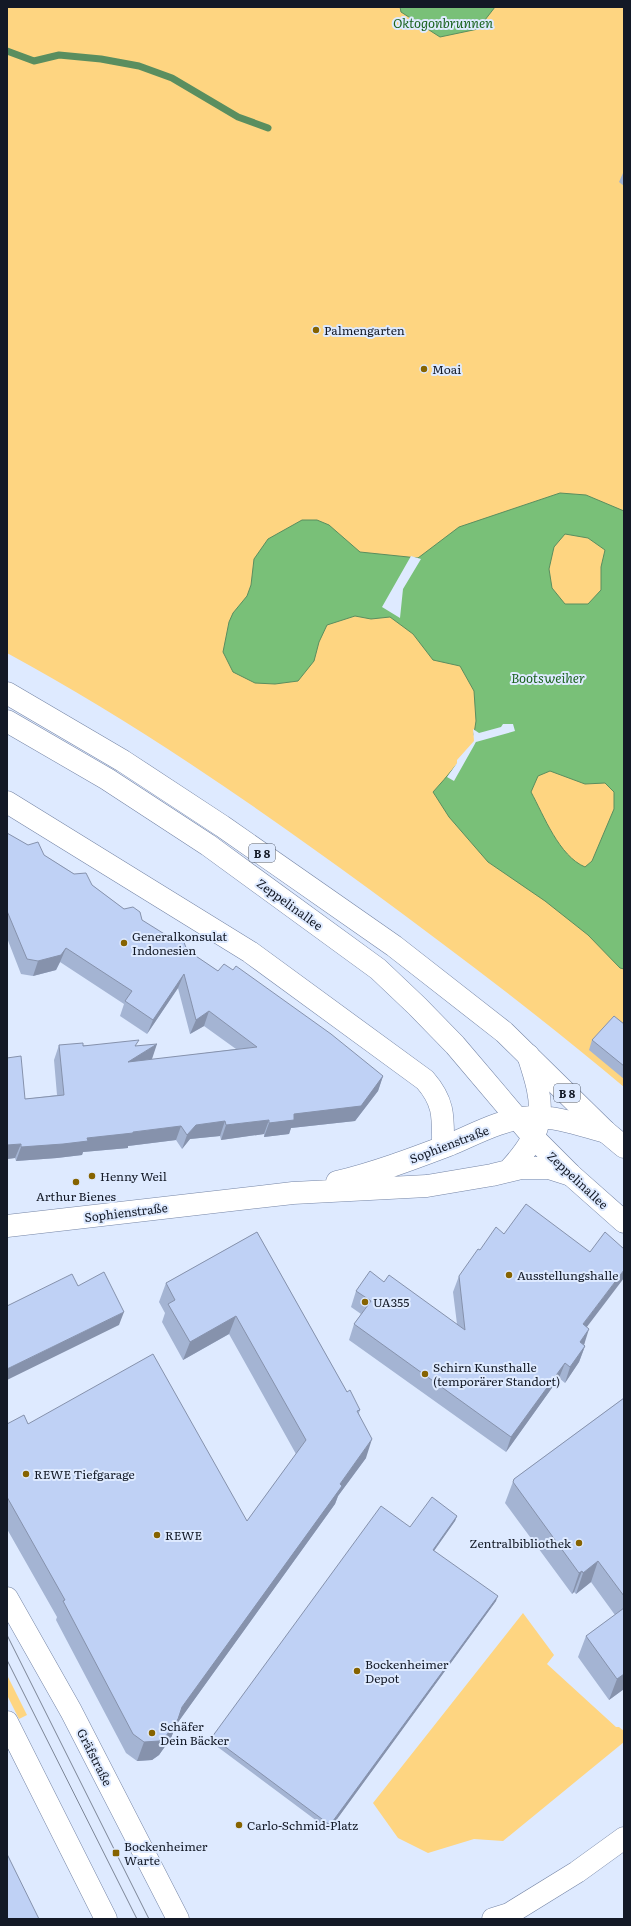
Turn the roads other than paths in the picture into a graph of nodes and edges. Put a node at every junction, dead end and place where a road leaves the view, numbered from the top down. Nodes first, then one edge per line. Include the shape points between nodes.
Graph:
1 (7, 693) edge
2 (7, 721) edge
3 (7, 802) edge
4 (528, 1055) junction
5 (518, 1120) junction
6 (537, 1127) junction
7 (606, 1132) junction
8 (443, 1147) junction
9 (624, 1147) edge
10 (509, 1170) junction
11 (571, 1175) junction
12 (293, 1193) junction
13 (624, 1222) edge
14 (7, 1226) edge
15 (7, 1598) edge
16 (7, 1722) edge
17 (624, 1838) edge
18 (106, 1919) edge
19 (178, 1919) edge
20 (493, 1919) edge

1 - 4 street, Zeppelinallee / B 8 via 123,761 315,890 476,1009
2 - 5 street, Zeppelinallee / B 8 via 107,779 208,845 378,970 418,1006 455,1045
3 - 8 street via 250,952 425,1080 436,1092 440,1102
4 - 6 street via 541,1104
4 - 7 street, Zeppelinallee / B 8
5 - 6 street, Zeppelinallee / B 8
5 - 8 street, Sophienstraße
6 - 7 street via 561,1120
6 - 10 street via 526,1151
6 - 11 street, Zeppelinallee / B 8
7 - 9 street, Zeppelinallee / B 8
8 - 12 street, Sophienstraße via 364,1175
10 - 11 street, Sophienstraße via 549,1168
10 - 12 street, Sophienstraße via 428,1186
11 - 13 street, Zeppelinallee / B 8
12 - 14 street, Sophienstraße
15 - 19 street, Gräfstraße via 71,1711
16 - 18 street
17 - 20 street via 509,1914

